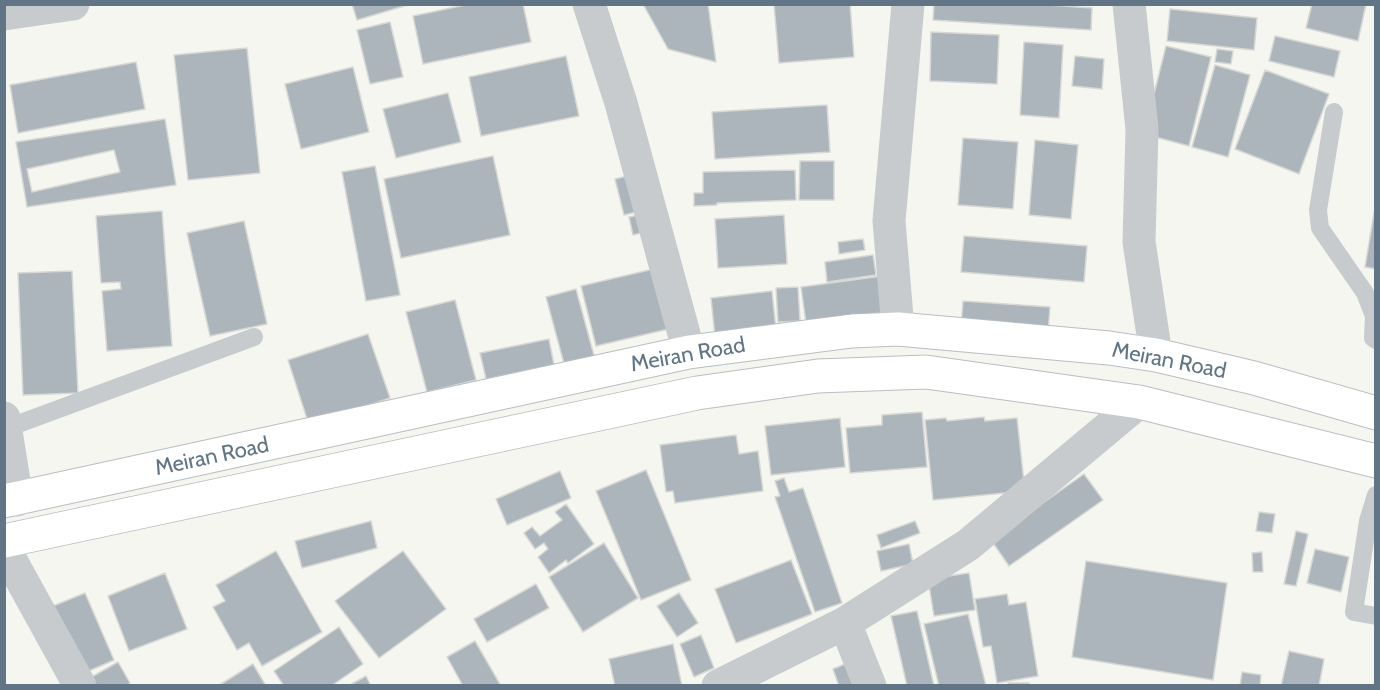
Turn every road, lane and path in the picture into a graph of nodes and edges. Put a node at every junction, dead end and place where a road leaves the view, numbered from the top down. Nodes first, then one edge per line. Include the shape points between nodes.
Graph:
1 (73, 4) edge
2 (589, 4) edge
3 (908, 4) edge
4 (1129, 4) edge
5 (4, 14) edge
6 (1334, 112) dead end
7 (898, 329) junction
8 (254, 338) dead end
9 (1376, 340) edge
10 (688, 352) junction
11 (1156, 355) junction
12 (1139, 402) junction
13 (1376, 413) edge
14 (6, 423) edge
15 (1376, 461) edge
16 (1376, 495) edge
17 (10, 501) edge
18 (1372, 522) edge
19 (4, 541) edge
20 (4, 548) edge
21 (1376, 616) edge
22 (845, 623) junction
23 (80, 686) edge
24 (718, 686) edge
25 (870, 686) edge

1 - 5 street
2 - 10 street via 621,104
3 - 7 street via 890,220
4 - 11 street via 1142,129 1139,242
6 - 9 lane via 1318,210 1320,228 1365,293 1374,316
7 - 10 main road, Meiran Road via 852,331
7 - 11 main road, Meiran Road
8 - 14 lane
10 - 17 main road, Meiran Road
11 - 13 main road, Meiran Road
12 - 15 main road, Meiran Road
12 - 19 main road, Meiran Road via 926,372 818,376 697,393
12 - 22 street via 968,545
14 - 17 street
16 - 18 lane
18 - 21 lane via 1354,612
20 - 23 street
22 - 24 street
22 - 25 street

